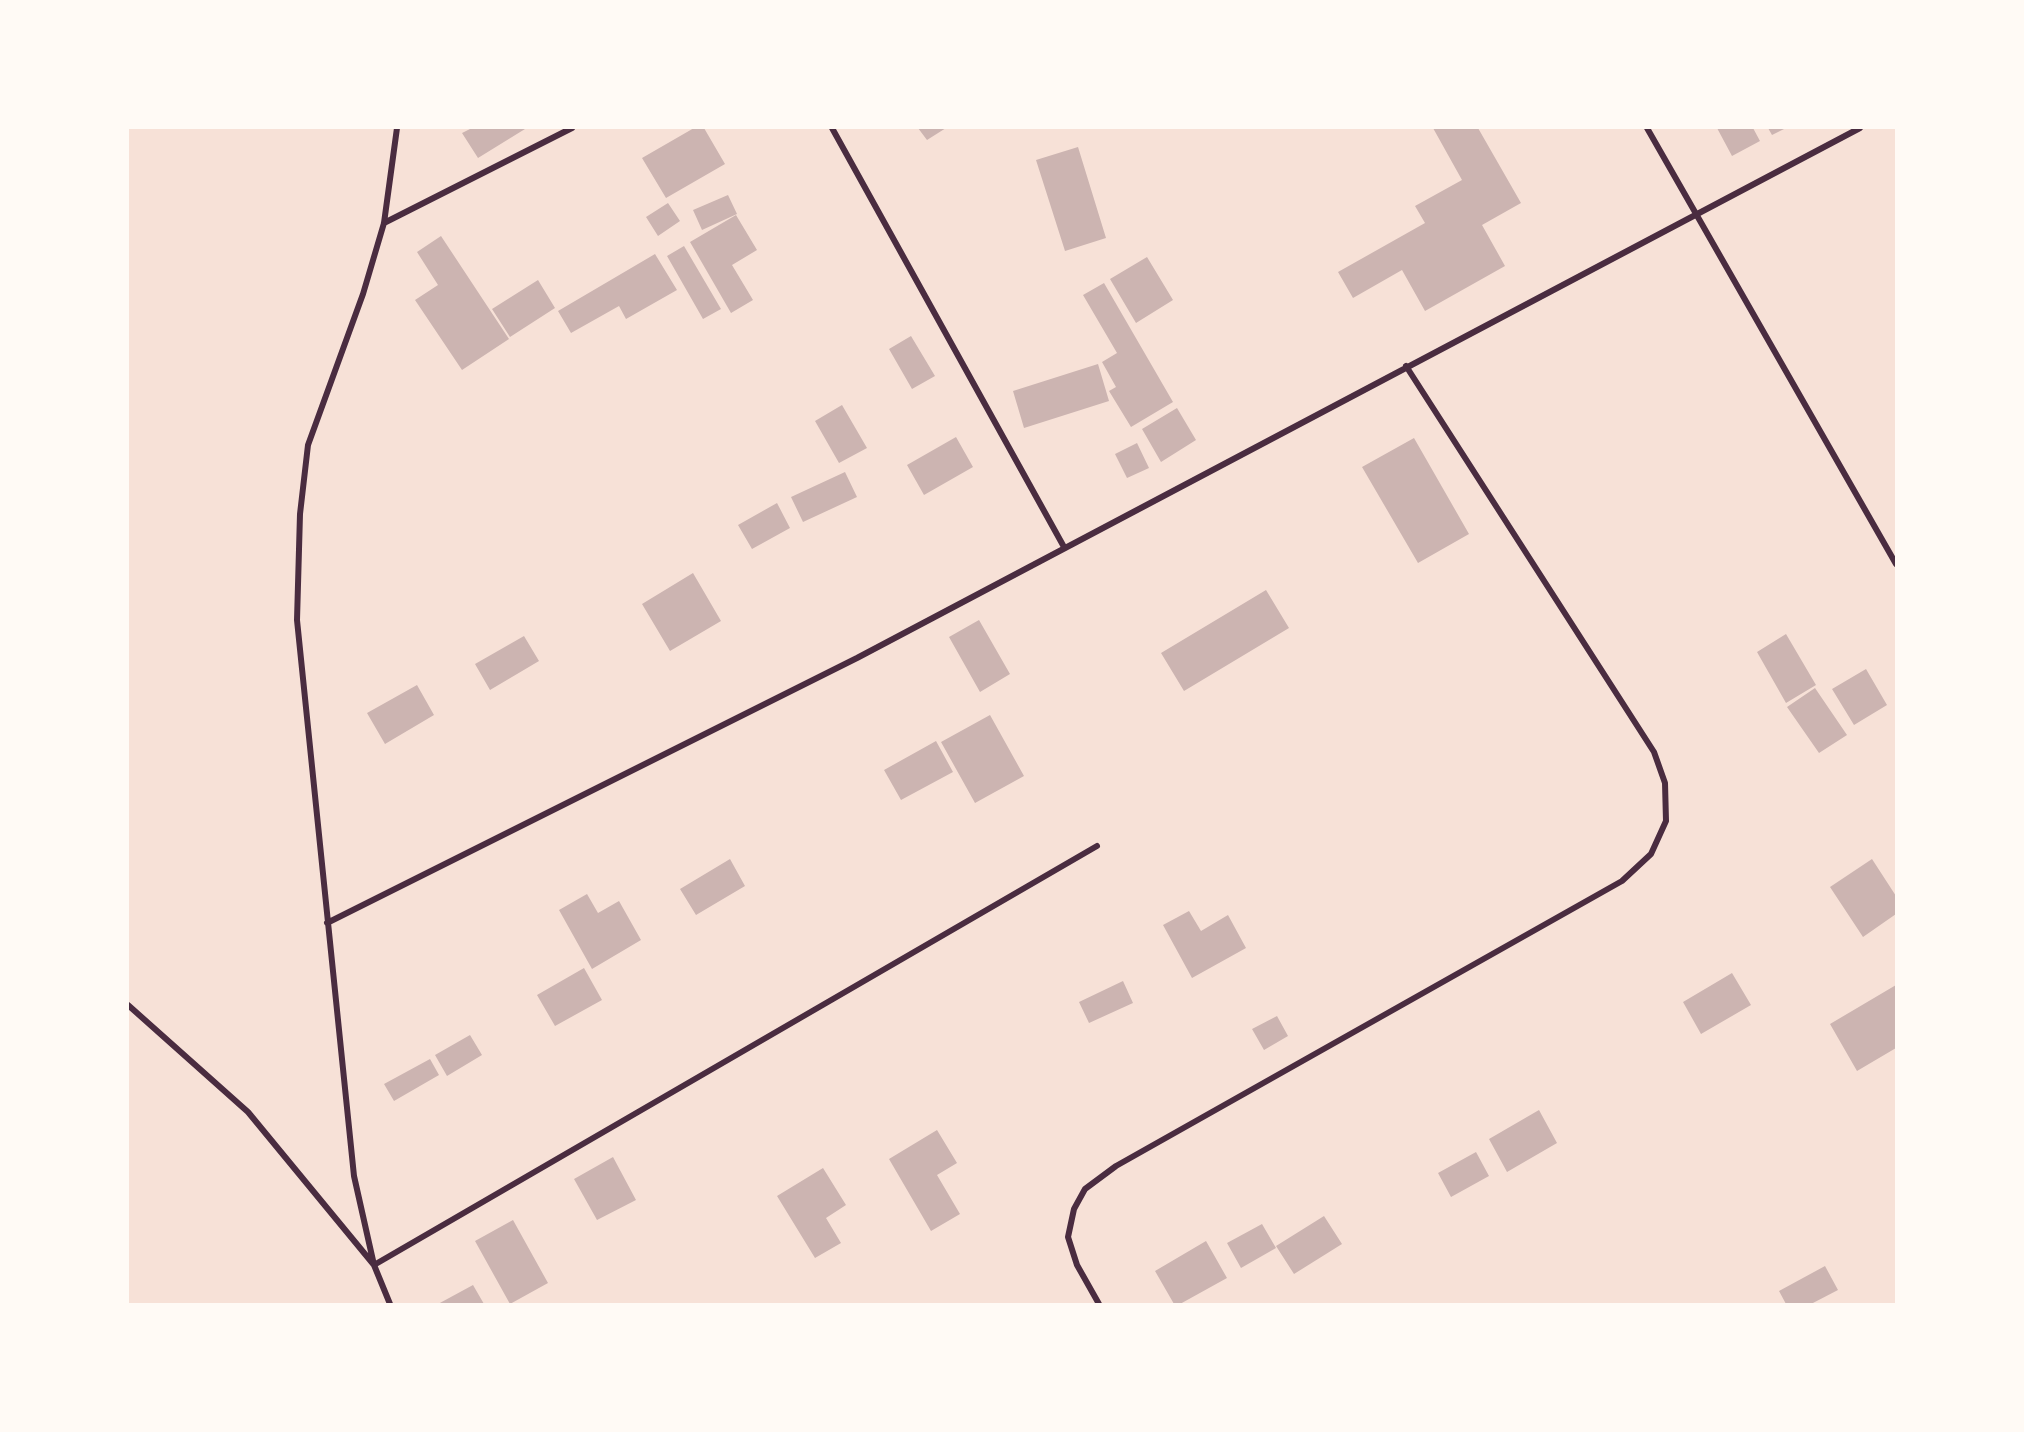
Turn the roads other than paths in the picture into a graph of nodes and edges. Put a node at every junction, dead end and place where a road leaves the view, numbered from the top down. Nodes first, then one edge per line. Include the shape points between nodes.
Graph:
1 (397, 128) edge
2 (572, 128) edge
3 (832, 128) edge
4 (1647, 128) edge
5 (1860, 128) edge
6 (1695, 214) junction
7 (384, 224) junction
8 (1406, 366) junction
9 (1064, 547) junction
10 (1896, 564) edge
11 (1097, 846) dead end
12 (327, 923) junction
13 (128, 1005) edge
14 (374, 1265) junction
15 (390, 1305) edge
16 (1099, 1305) edge

1 - 7 street
2 - 7 street
3 - 9 street
4 - 6 street
5 - 6 street
6 - 8 street
6 - 10 street
7 - 12 street via 308,445 300,514 297,620
8 - 9 street
8 - 16 street via 1654,752 1665,783 1666,821 1651,855 1622,881 1116,1166 1085,1189 1074,1209 1068,1238 1077,1265
9 - 12 street via 847,664
11 - 14 street
12 - 14 street via 354,1176
13 - 14 street via 248,1112
14 - 15 street

